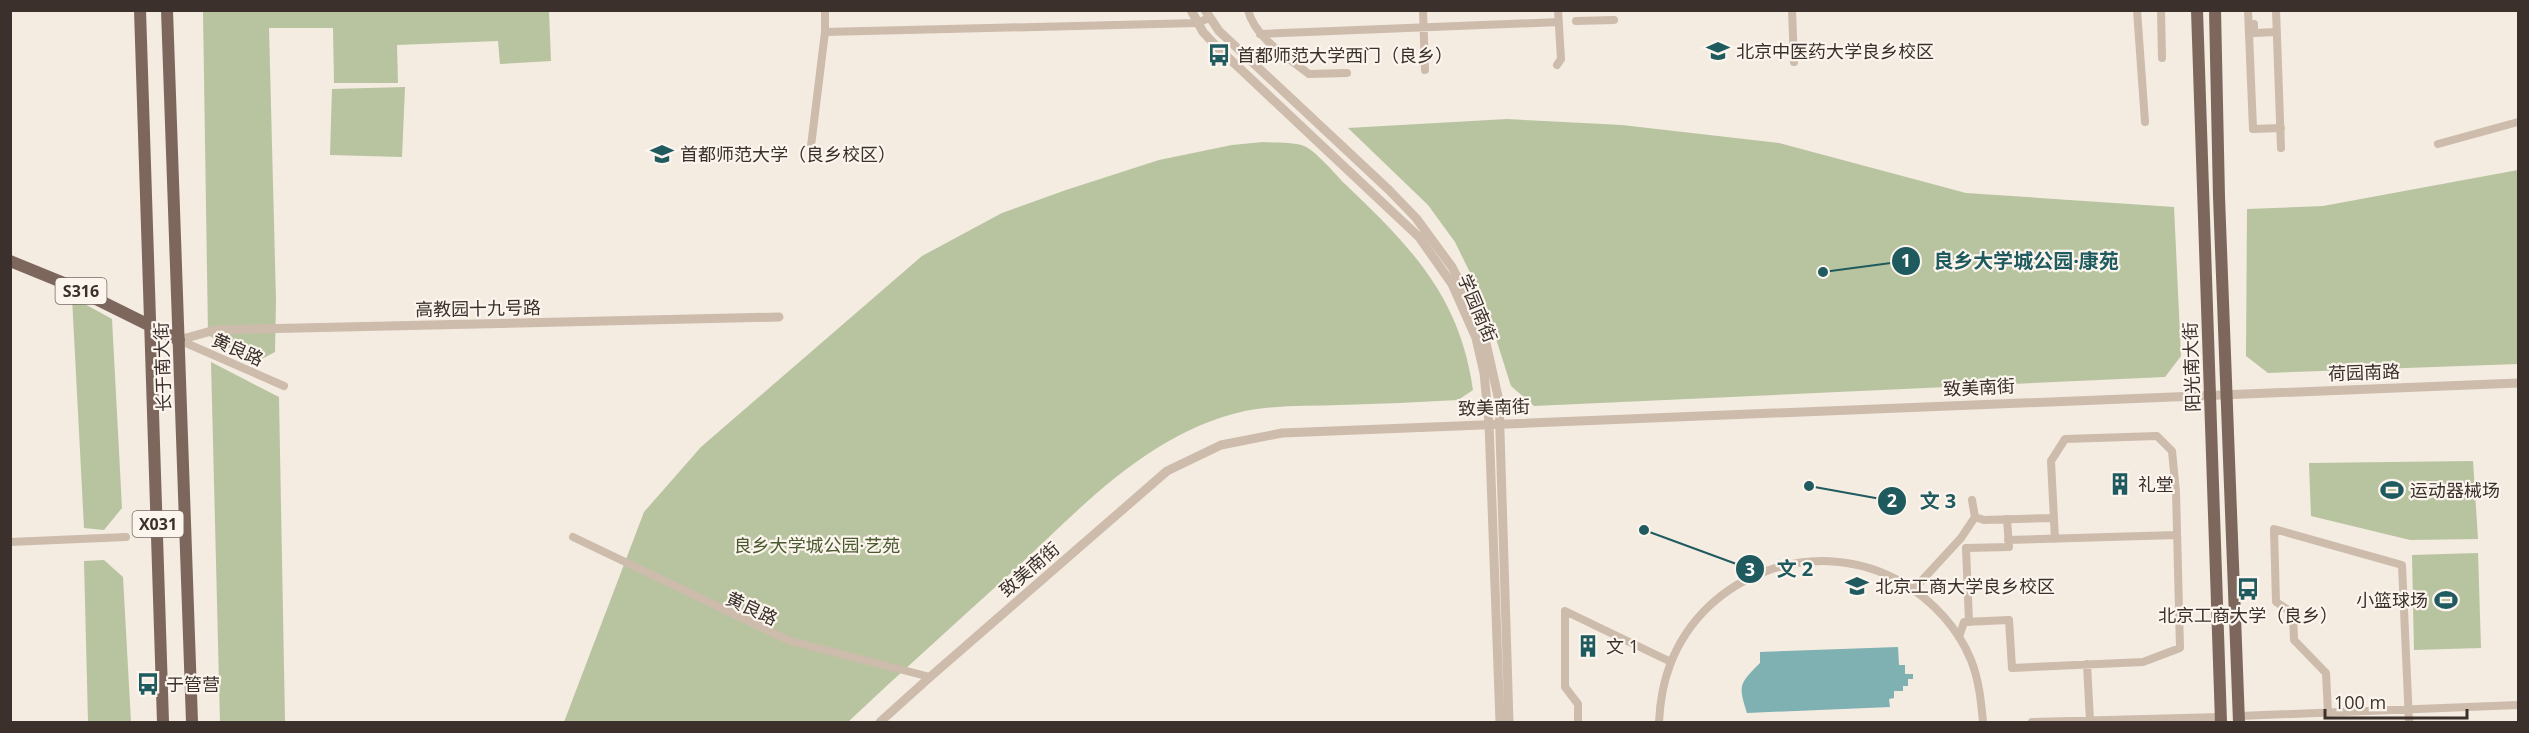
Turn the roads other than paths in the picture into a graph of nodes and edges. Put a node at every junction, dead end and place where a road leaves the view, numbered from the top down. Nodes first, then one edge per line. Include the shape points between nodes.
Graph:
1 (140, 10) edge
2 (167, 10) edge
3 (825, 10) edge
4 (1191, 10) edge
5 (1248, 10) edge
6 (1423, 10) edge
7 (1558, 10) edge
8 (1792, 10) edge
9 (2137, 10) edge
10 (2161, 10) edge
11 (2197, 10) edge
12 (2215, 10) edge
13 (2248, 10) edge
14 (2253, 10) edge
15 (2276, 10) edge
16 (1207, 14) edge
17 (1614, 20) dead end
18 (1576, 21) dead end
19 (1559, 22) junction
20 (1197, 23) junction
21 (1424, 27) junction
22 (825, 32) junction
23 (2277, 32) junction
24 (1260, 34) junction
25 (2162, 58) dead end
26 (1794, 62) dead end
27 (1557, 65) dead end
28 (1425, 70) dead end
29 (1347, 72) dead end
30 (2145, 122) dead end
31 (2518, 122) edge
32 (2281, 128) junction
33 (2438, 144) dead end
34 (811, 146) dead end
35 (2281, 148) dead end
36 (10, 261) edge
37 (779, 317) dead end
38 (150, 326) junction
39 (179, 340) junction
40 (2518, 383) edge
41 (284, 386) dead end
42 (2226, 393) junction
43 (2210, 394) junction
44 (1489, 423) junction
45 (1501, 423) junction
46 (1972, 500) dead end
47 (1975, 517) junction
48 (2054, 518) junction
49 (2007, 519) junction
50 (2177, 535) junction
51 (126, 537) dead end
52 (573, 537) dead end
53 (2055, 539) junction
54 (2008, 540) junction
55 (10, 542) edge
56 (1914, 589) junction
57 (1969, 622) junction
58 (1959, 637) junction
59 (1671, 662) junction
60 (2087, 664) junction
61 (930, 677) junction
62 (2518, 705) edge
63 (2409, 710) junction
64 (2328, 713) junction
65 (2239, 719) edge
66 (2284, 719) edge
67 (2221, 720) edge
68 (2090, 721) junction
69 (2146, 721) edge
70 (163, 723) edge
71 (192, 723) edge
72 (880, 723) edge
73 (1500, 723) edge
74 (1509, 723) edge
75 (1578, 723) edge
76 (1659, 723) edge
77 (1983, 723) edge
78 (2032, 723) edge
79 (2409, 723) edge

1 - 38 main road, 长于南大街 / X031
2 - 39 main road, 长于南大街 / X031
3 - 22 street
4 - 20 street, 学园南街
5 - 24 street
6 - 21 street
7 - 19 street
8 - 26 street
9 - 30 street
10 - 25 street
11 - 43 main road, 阳光南大街
12 - 42 main road, 阳光南大街
13 - 32 street via 2253,129
14 - 23 street via 2254,33
15 - 23 street
16 - 20 street
16 - 45 street, 学园南街 via 1219,31 1389,190 1441,250 1463,284 1484,334
17 - 18 street
19 - 21 street
19 - 27 street via 1561,59
20 - 22 street
20 - 44 street, 学园南街 via 1217,47 1419,237 1452,284 1476,338
21 - 24 street
21 - 28 street
22 - 34 street
23 - 32 street
24 - 29 street via 1309,74
31 - 33 street
32 - 35 street
36 - 38 main road, S316
37 - 39 street, 高教园十九号路 via 215,330
38 - 39 main road, S316
38 - 70 main road, 长于南大街 / X031
39 - 41 street, 黄良路 / S316
39 - 71 main road, 长于南大街 / X031
40 - 42 street, 荷园南路
42 - 43 street, 荷园南路
42 - 65 main road, 阳光南大街
43 - 45 street, 致美南街
43 - 67 main road, 阳光南大街
44 - 45 street, 致美南街
44 - 61 street, 致美南街 via 1282,433 1221,445 1167,471
44 - 73 street, 学园南街
45 - 74 street, 学园南街
46 - 47 street
47 - 49 street
47 - 56 street
48 - 49 street
48 - 50 street via 2051,461 2065,439 2157,436 2172,451
48 - 53 street
49 - 54 street
50 - 53 street
50 - 60 street via 2180,648 2143,662
51 - 55 street
52 - 61 street, 黄良路 via 790,641
53 - 54 street
54 - 57 street via 2008,547 1966,548
56 - 58 street
56 - 59 street via 1881,572 1848,562 1825,560 1779,566 1758,573 1719,597 1688,630
57 - 58 street via 1964,622
57 - 60 street via 2009,620 2012,668
58 - 77 street via 1977,679
59 - 75 street via 1565,611 1565,687 1578,704
59 - 76 street
60 - 68 street
61 - 72 street, 致美南街
62 - 63 street
63 - 64 street
63 - 64 street via 2402,565 2274,529 2276,602 2293,613 2294,640 2326,673
63 - 79 street
64 - 66 street
65 - 66 street
67 - 69 street
68 - 69 street
68 - 78 street

